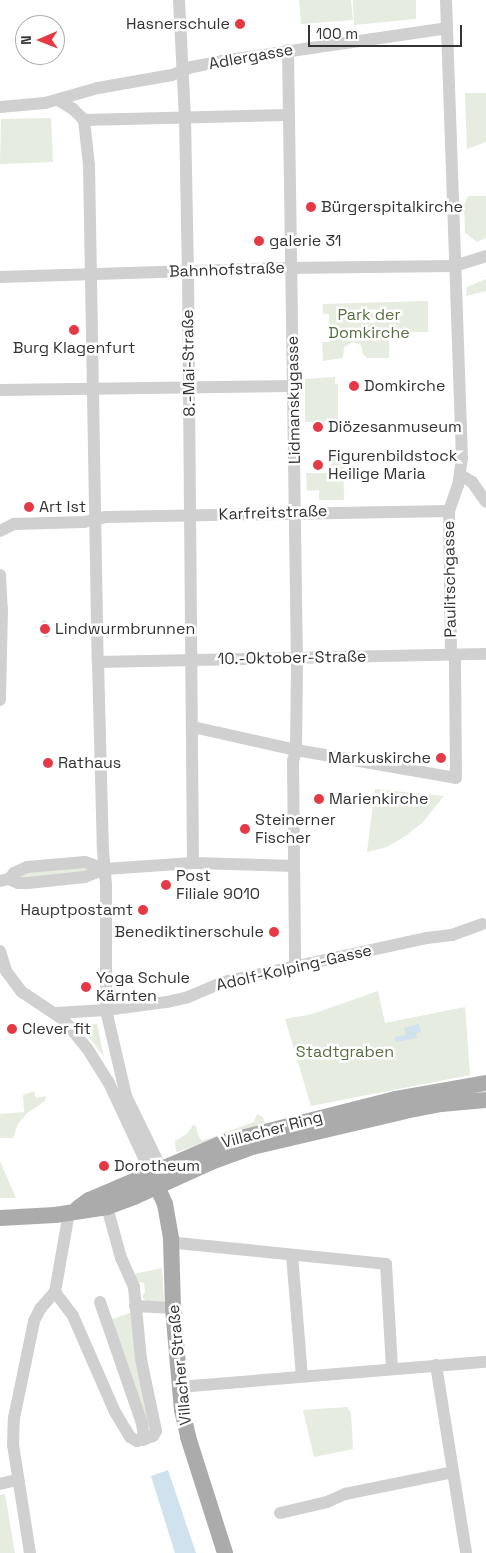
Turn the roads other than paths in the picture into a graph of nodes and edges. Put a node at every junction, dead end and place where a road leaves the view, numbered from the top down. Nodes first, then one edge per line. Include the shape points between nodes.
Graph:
1 (179, 0) edge
2 (446, 0) edge
3 (447, 28) junction
4 (288, 50) junction
5 (183, 71) junction
6 (58, 100) junction
7 (0, 107) edge
8 (289, 114) junction
9 (185, 118) junction
10 (84, 120) junction
11 (486, 256) edge
12 (454, 266) junction
13 (292, 268) junction
14 (188, 270) junction
15 (92, 274) junction
16 (0, 277) edge
17 (190, 386) junction
18 (294, 386) junction
19 (94, 388) junction
20 (0, 390) edge
21 (460, 475) junction
22 (486, 502) edge
23 (449, 510) junction
24 (296, 512) junction
25 (192, 515) junction
26 (96, 517) junction
27 (0, 531) edge
28 (0, 575) edge
29 (486, 654) edge
30 (453, 655) junction
31 (297, 658) junction
32 (193, 660) junction
33 (98, 662) junction
34 (0, 700) edge
35 (193, 727) junction
36 (296, 750) junction
37 (193, 863) junction
38 (294, 866) junction
39 (105, 869) junction
40 (4, 880) edge
41 (482, 924) dead end
42 (0, 951) edge
43 (295, 966) junction
44 (106, 1010) junction
45 (56, 1013) junction
46 (486, 1083) edge
47 (486, 1100) edge
48 (159, 1178) junction
49 (107, 1207) junction
50 (69, 1213) junction
51 (0, 1218) edge
52 (178, 1243) junction
53 (292, 1254) junction
54 (172, 1262) junction
55 (55, 1292) junction
56 (100, 1302) dead end
57 (135, 1306) junction
58 (173, 1308) junction
59 (486, 1362) edge
60 (436, 1365) junction
61 (392, 1368) junction
62 (302, 1376) junction
63 (179, 1387) junction
64 (144, 1440) junction
65 (453, 1472) junction
66 (18, 1480) junction
67 (0, 1484) edge
68 (280, 1513) dead end
69 (30, 1553) edge
70 (225, 1553) edge
71 (466, 1553) edge

1 - 5 street, 8.-Mai-Straße
2 - 3 street, Paulitschgasse
3 - 4 street, Adlergasse
3 - 12 street, Paulitschgasse
4 - 5 street, Adlergasse
4 - 8 street, Lidmanskygasse
5 - 6 street, Adlergasse via 98,88
5 - 9 street, 8.-Mai-Straße
6 - 7 street, Adlergasse
6 - 10 street via 73,108
8 - 9 street
8 - 13 street, Lidmanskygasse
9 - 10 street
9 - 14 street, 8.-Mai-Straße
10 - 15 street, Villacher Straße
11 - 12 street, Bahnhofstraße
12 - 13 street, Bahnhofstraße
12 - 21 street, Paulitschgasse
13 - 14 street, Bahnhofstraße
13 - 18 street, Lidmanskygasse
14 - 15 street, Bahnhofstraße
14 - 17 street, 8.-Mai-Straße
15 - 16 street, Bahnhofstraße
15 - 19 street, Villacher Straße
17 - 18 street
17 - 19 street
17 - 25 street, 8.-Mai-Straße
18 - 24 street, Lidmanskygasse
19 - 20 street
19 - 26 street, Villacher Straße
21 - 22 street via 472,482
21 - 23 street, Paulitschgasse
23 - 24 street, Karfreitstraße
23 - 30 street, Paulitschgasse
24 - 25 street, Karfreitstraße
24 - 31 street, Lidmanskygasse
25 - 26 street, Karfreitstraße
25 - 32 street, 8.-Mai-Straße
26 - 27 street, Karfreitstraße via 84,522 14,524
26 - 33 street, Villacher Straße
28 - 34 street
29 - 30 street, 10.-Oktober-Straße
30 - 31 street, 10.-Oktober-Straße
30 - 36 street, Paulitschgasse via 456,778
31 - 32 street, 10.-Oktober-Straße
31 - 36 street, Lidmanskygasse
32 - 33 street, 10.-Oktober-Straße
32 - 35 street, 8.-Mai-Straße
33 - 39 street, Villacher Straße
35 - 36 street
35 - 37 street, 8.-Mai-Straße
36 - 38 street, Lidmanskygasse via 293,761
37 - 38 street
37 - 39 street
38 - 43 street, Lidmanskygasse
39 - 40 street via 85,877 18,883
39 - 44 street, Villacher Straße
41 - 43 street, Adolf-Kolping-Gasse via 452,935
42 - 45 street, Villacher Straße via 6,971 22,992
43 - 44 street, Adolf-Kolping-Gasse via 223,982 188,997
44 - 45 street, Adolf-Kolping-Gasse
44 - 48 street, Villacher Straße via 126,1096
45 - 48 street, Villacher Straße via 83,1042 108,1081
46 - 48 main road, Villacher Ring via 396,1099 247,1136 205,1150
47 - 48 main road, Villacher Ring via 414,1110 277,1140
48 - 49 main road, Villacher Ring
48 - 50 main road, Villacher Ring via 89,1200
48 - 52 main road, Villacher Straße via 176,1212
48 - 54 main road, Villacher Straße
49 - 50 main road, Villacher Ring
49 - 57 street via 134,1287
50 - 51 main road, Villacher Ring
50 - 55 street
52 - 53 street
52 - 54 main road, Villacher Straße
53 - 61 street via 386,1264
53 - 62 street
54 - 58 main road, Villacher Straße
55 - 64 street via 73,1316 115,1412 130,1437
55 - 66 street via 34,1321 23,1371 14,1418 13,1444
56 - 64 street via 142,1423
57 - 58 street
57 - 64 street via 141,1359 156,1432
58 - 63 main road, Villacher Straße
59 - 60 street
60 - 61 street
60 - 65 street
61 - 62 street
62 - 63 street
63 - 70 main road, Villacher Straße via 188,1437
65 - 68 street via 345,1494 327,1502
65 - 71 street
66 - 67 street
66 - 69 street

